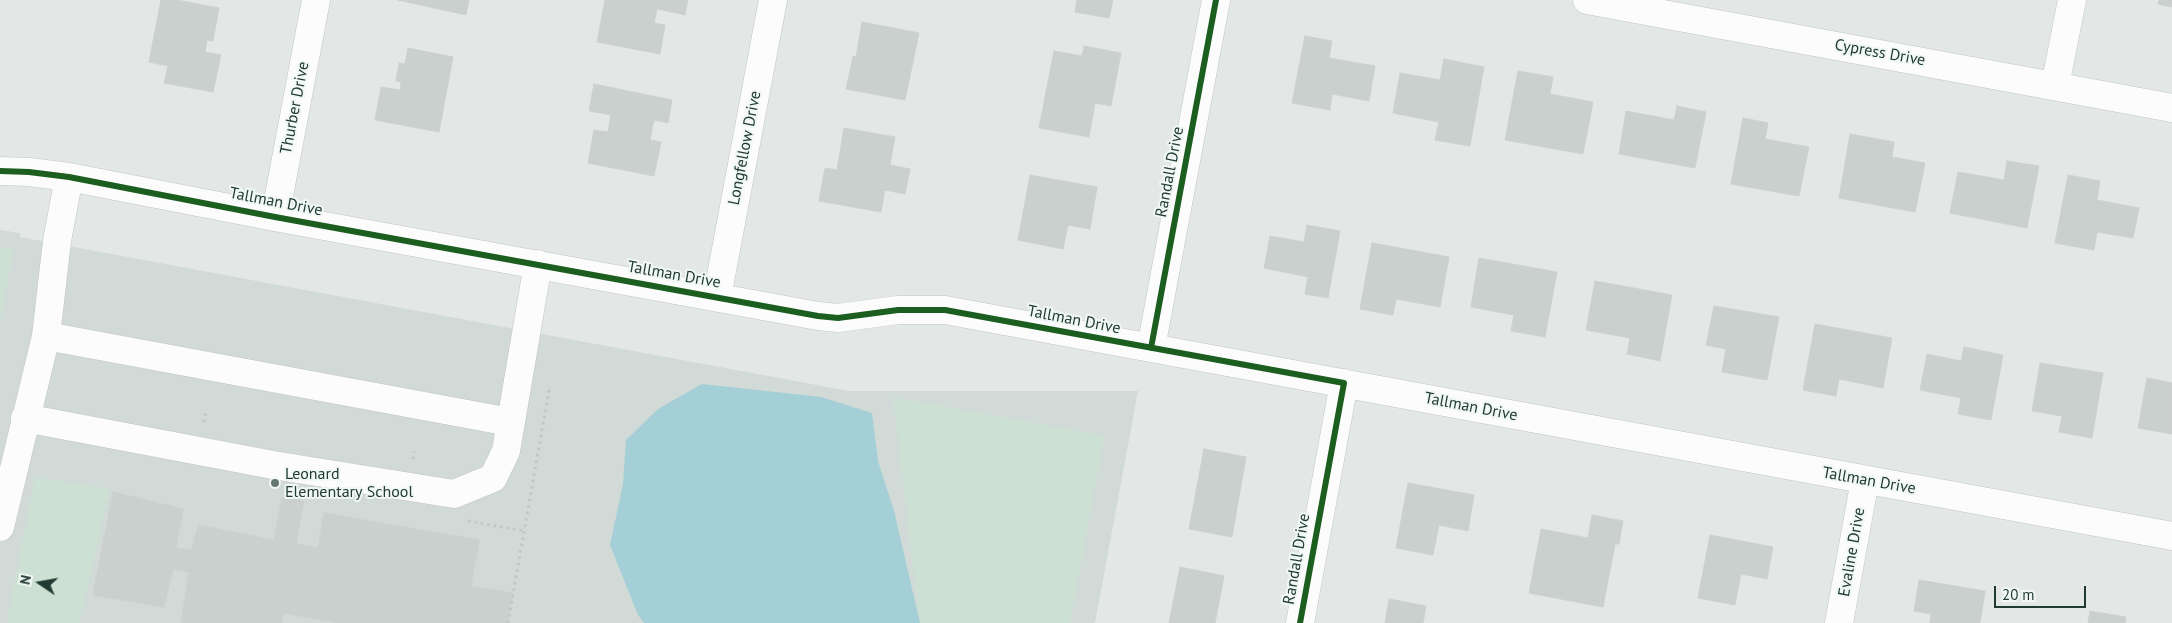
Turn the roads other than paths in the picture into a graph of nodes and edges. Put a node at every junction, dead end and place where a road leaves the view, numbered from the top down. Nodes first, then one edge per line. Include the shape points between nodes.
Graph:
1 (316, 0) edge
2 (773, 0) edge
3 (1216, 0) edge
4 (1587, 0) edge
5 (2072, 0) edge
6 (1644, 5) edge
7 (2056, 86) junction
8 (2172, 108) edge
9 (0, 171) edge
10 (69, 177) junction
11 (275, 216) junction
12 (538, 264) junction
13 (717, 297) junction
14 (46, 336) junction
15 (1151, 348) junction
16 (1344, 383) junction
17 (25, 418) junction
18 (510, 422) junction
19 (1865, 480) junction
20 (0, 527) edge
21 (2172, 536) edge
22 (1300, 623) edge
23 (1839, 623) edge

1 - 11 street, Thurber Drive
2 - 13 street, Longfellow Drive
3 - 15 street, Randall Drive
4 - 6 street, Cypress Drive
5 - 7 street
6 - 7 street, Cypress Drive
7 - 8 street, Cypress Drive
9 - 10 street, Tallman Drive
10 - 11 street, Tallman Drive
10 - 14 street via 57,241
11 - 12 street, Tallman Drive
12 - 13 street, Tallman Drive
12 - 18 street
13 - 15 street, Tallman Drive via 838,318 898,310 945,310
14 - 17 street
14 - 18 street
15 - 16 street, Tallman Drive
16 - 19 street, Tallman Drive
16 - 22 street, Randall Drive
17 - 18 street via 273,465 454,494 493,478 506,451
17 - 20 street
19 - 21 street, Tallman Drive
19 - 23 street, Evaline Drive

